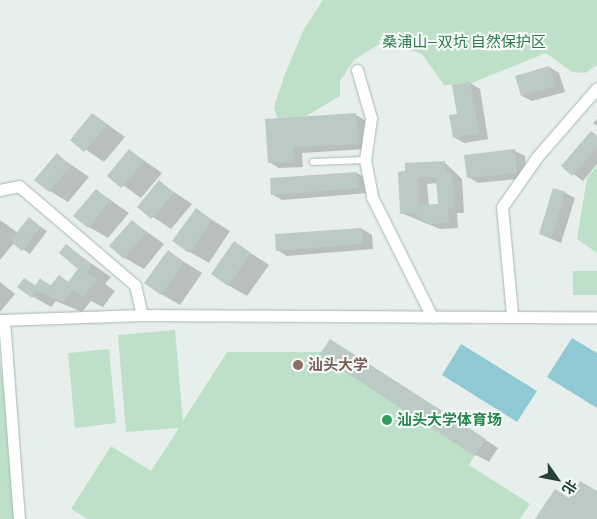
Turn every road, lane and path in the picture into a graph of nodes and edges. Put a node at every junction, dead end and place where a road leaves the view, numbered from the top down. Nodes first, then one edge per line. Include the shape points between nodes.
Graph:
1 (357, 70) dead end
2 (597, 88) edge
3 (365, 160) junction
4 (313, 162) dead end
5 (0, 190) edge
6 (512, 314) junction
7 (142, 315) junction
8 (432, 317) junction
9 (597, 317) edge
10 (2, 320) edge
11 (19, 519) edge

1 - 3 street via 371,118
2 - 6 street via 537,157 502,207
3 - 4 lane
3 - 8 street via 372,197
5 - 7 street via 19,186 134,285
6 - 8 street
6 - 9 street
7 - 8 street
7 - 10 street
10 - 11 street

